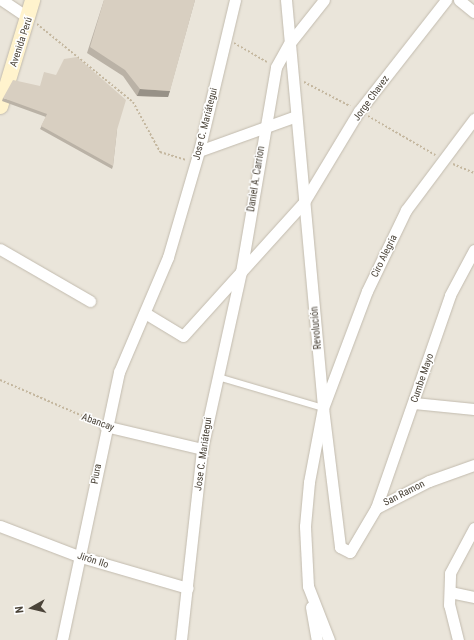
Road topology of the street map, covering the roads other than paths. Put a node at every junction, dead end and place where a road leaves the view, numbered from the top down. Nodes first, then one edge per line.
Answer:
1 (2, 0) edge
2 (32, 0) edge
3 (235, 0) edge
4 (286, 0) edge
5 (324, 0) edge
6 (446, 0) edge
7 (459, 0) edge
8 (474, 12) edge
9 (29, 18) junction
10 (289, 44) junction
11 (0, 106) edge
12 (296, 116) junction
13 (474, 119) edge
14 (265, 125) junction
15 (199, 151) junction
16 (304, 202) junction
17 (0, 249) edge
18 (474, 250) edge
19 (241, 272) junction
20 (90, 301) dead end
21 (145, 313) junction
22 (215, 376) junction
23 (414, 403) junction
24 (323, 408) junction
25 (474, 409) edge
26 (105, 426) junction
27 (202, 449) junction
28 (474, 465) edge
29 (376, 508) junction
30 (0, 526) edge
31 (474, 528) edge
32 (355, 547) joint
33 (81, 557) junction
34 (308, 586) junction
35 (188, 588) junction
36 (450, 592) junction
37 (474, 597) edge
38 (62, 640) edge
39 (181, 640) edge
40 (316, 640) edge
41 (329, 640) edge
42 (458, 640) edge

1 - 9 street
2 - 9 street, Avenida Perú
3 - 15 street, Jose C. Mariátegui
4 - 10 street
5 - 10 street, Daniel A. Carrion
6 - 16 street, Jorge Chavez
7 - 8 street
9 - 11 street, Avenida Perú
10 - 12 street, Revolución
10 - 14 street, Daniel A. Carrion
12 - 14 street
12 - 16 street, Revolución
13 - 24 street, Ciro Alegria
14 - 15 street
14 - 19 street, Daniel A. Carrion
15 - 21 street, Jose C. Mariátegui
16 - 19 street, Jorge Chavez
16 - 24 street, Revolución
17 - 20 street
18 - 23 street, Cumbe Mayo
19 - 21 street, Jorge Chavez
19 - 22 street, Jose C. Mariátegui
21 - 26 street, Piura
22 - 24 lane
22 - 27 street, Jose C. Mariátegui
23 - 25 street
23 - 29 street, Cumbe Mayo
24 - 32 street, Revolución
24 - 34 street
26 - 27 street, Abancay
26 - 33 street, Piura
27 - 35 street, Jose C. Mariátegui
28 - 29 street, San Ramon
29 - 32 street, San Ramon
30 - 33 street, Jirón Ilo
31 - 36 street
33 - 35 street, Jirón Ilo
33 - 38 street, Piura
34 - 40 street
34 - 41 street
35 - 39 street, Jose C. Mariátegui
36 - 37 street
36 - 42 street

